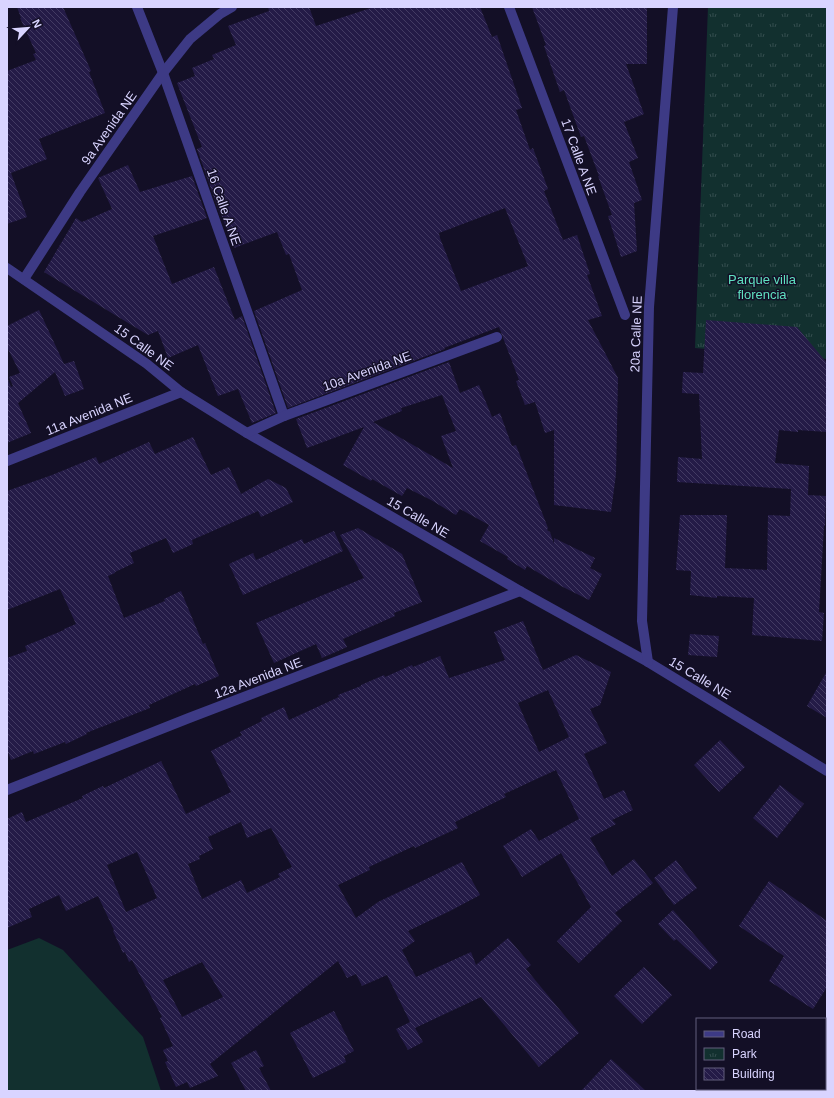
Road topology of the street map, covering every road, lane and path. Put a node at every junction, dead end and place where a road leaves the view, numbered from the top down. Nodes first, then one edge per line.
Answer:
1 (137, 7) edge
2 (232, 7) edge
3 (509, 7) edge
4 (673, 7) edge
5 (163, 73) junction
6 (7, 268) edge
7 (24, 279) junction
8 (625, 315) dead end
9 (497, 337) dead end
10 (181, 392) junction
11 (284, 416) junction
12 (247, 433) junction
13 (7, 461) edge
14 (520, 591) junction
15 (648, 662) junction
16 (827, 771) edge
17 (7, 790) edge

1 - 5 street, 16 Calle A NE
2 - 5 street, 9a Avenida NE
3 - 8 street, 17 Calle A NE
4 - 15 street, 20a Calle NE
5 - 7 street, 9a Avenida NE
5 - 11 street, 16 Calle A NE
6 - 7 street, 15 Calle NE
7 - 10 street, 15 Calle NE
9 - 11 street, 10a Avenida NE
10 - 12 street, 15 Calle NE
10 - 13 street, 11a Avenida NE
11 - 12 street, 10a Avenida NE
12 - 14 street, 15 Calle NE
14 - 15 street, 15 Calle NE
14 - 17 street, 12a Avenida NE
15 - 16 street, 15 Calle NE

